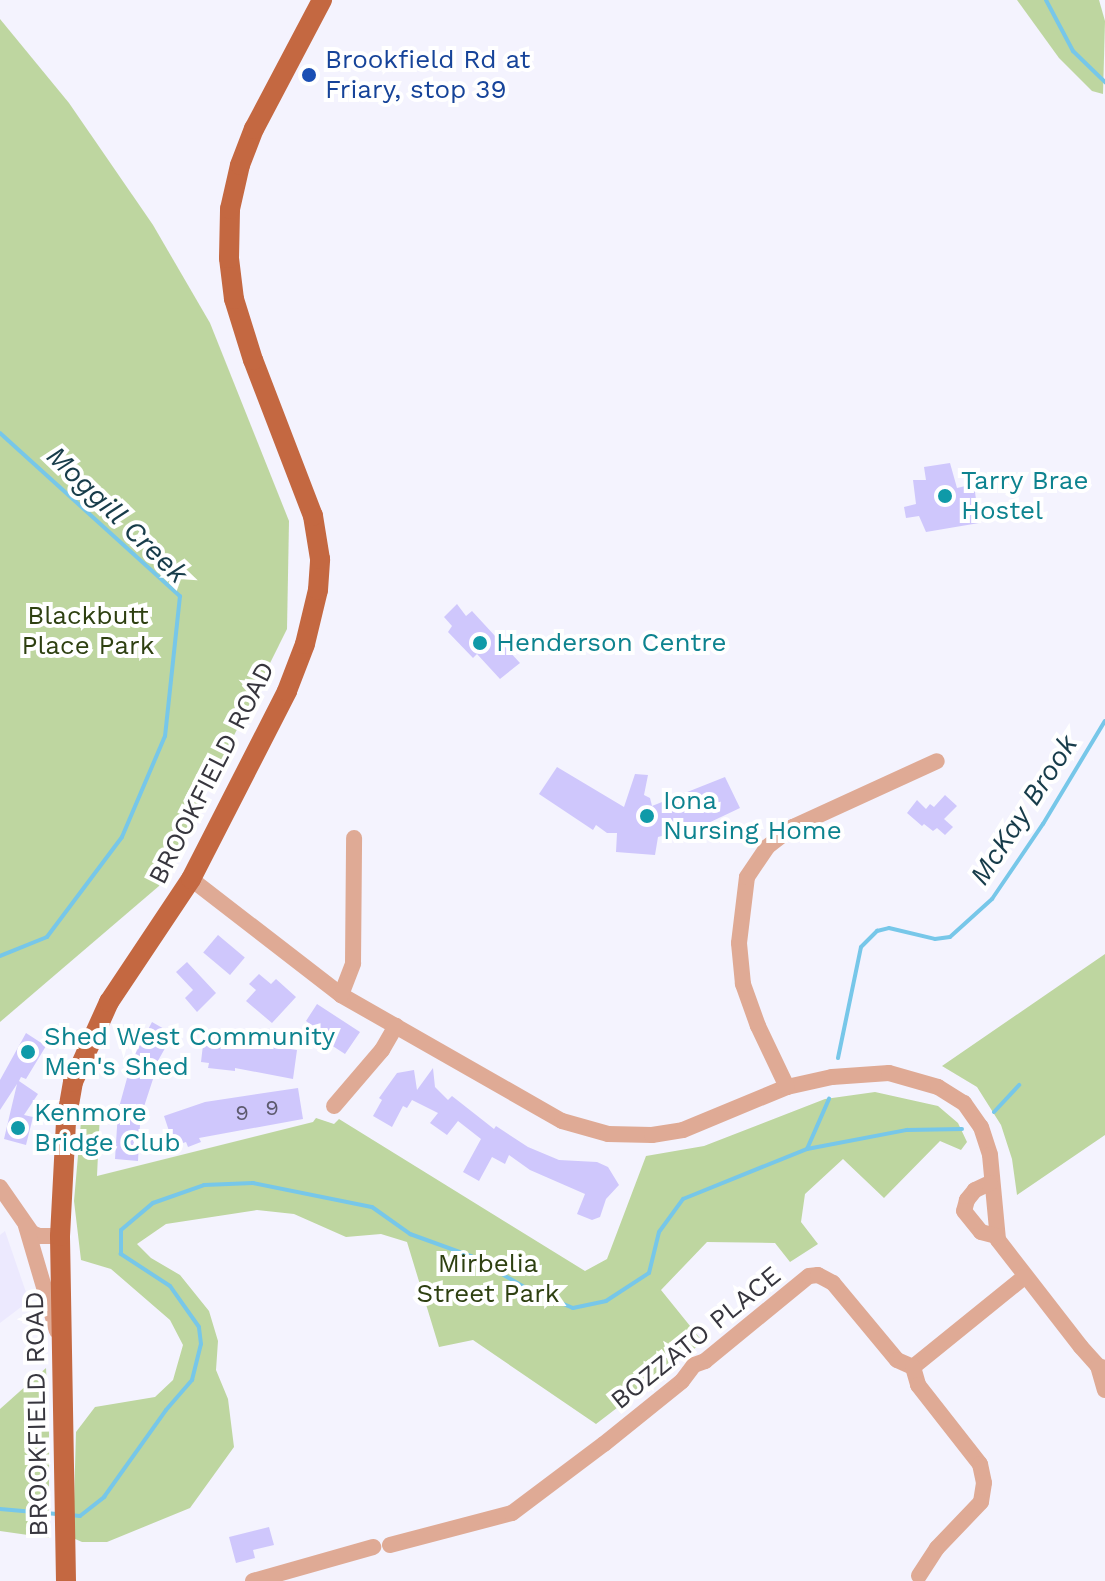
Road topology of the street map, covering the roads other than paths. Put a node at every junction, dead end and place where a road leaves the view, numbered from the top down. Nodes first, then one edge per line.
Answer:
1 (322, 0) edge
2 (937, 761) dead end
3 (354, 838) dead end
4 (191, 879) junction
5 (341, 995) junction
6 (396, 1026) junction
7 (787, 1087) junction
8 (334, 1106) dead end
9 (990, 1183) junction
10 (0, 1187) edge
11 (26, 1226) junction
12 (60, 1236) junction
13 (996, 1236) junction
14 (1024, 1277) junction
15 (62, 1348) junction
16 (913, 1367) junction
17 (1102, 1367) edge
18 (1105, 1390) edge
19 (919, 1576) dead end
20 (66, 1581) edge
21 (253, 1581) edge

1 - 4 main road, BROOKFIELD ROAD
2 - 7 street
3 - 5 street
4 - 5 street
4 - 12 main road, BROOKFIELD ROAD
5 - 6 street
6 - 7 street
6 - 8 street
7 - 9 street
9 - 13 street
9 - 13 street
10 - 11 street
11 - 12 street
11 - 15 street
12 - 15 main road, BROOKFIELD ROAD
13 - 14 street
14 - 16 street
14 - 17 street
15 - 20 main road, BROOKFIELD ROAD
16 - 19 street, BOZZATO PLACE
16 - 21 street, BOZZATO PLACE
17 - 18 street

